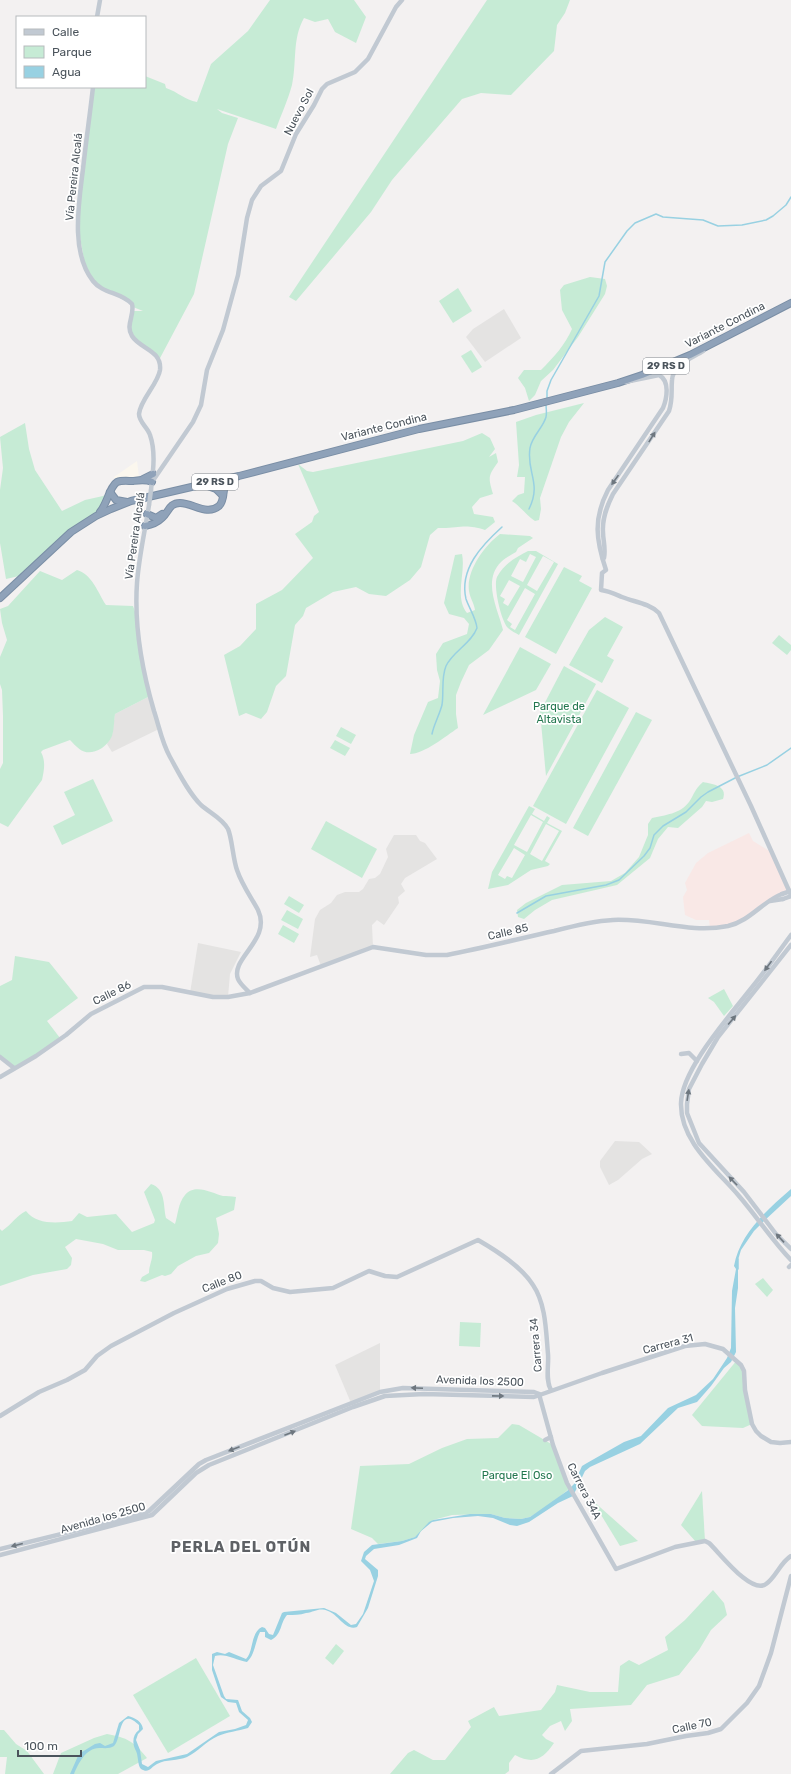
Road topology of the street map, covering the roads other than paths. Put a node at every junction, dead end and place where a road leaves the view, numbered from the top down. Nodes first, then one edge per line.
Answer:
1 (100, 0) edge
2 (402, 0) edge
3 (97, 16) edge
4 (93, 88) edge
5 (791, 302) edge
6 (712, 342) junction
7 (618, 383) junction
8 (663, 408) junction
9 (669, 411) junction
10 (162, 469) junction
11 (153, 474) junction
12 (239, 476) junction
13 (142, 480) junction
14 (152, 482) junction
15 (201, 485) junction
16 (110, 492) junction
17 (223, 496) junction
18 (131, 501) junction
19 (167, 511) junction
20 (148, 514) junction
21 (96, 516) junction
22 (145, 526) junction
23 (603, 559) junction
24 (0, 598) edge
25 (791, 891) edge
26 (783, 896) junction
27 (791, 896) edge
28 (791, 935) edge
29 (791, 945) edge
30 (250, 993) junction
31 (681, 1054) dead end
32 (0, 1057) edge
33 (697, 1061) junction
34 (14, 1068) junction
35 (0, 1077) edge
36 (490, 1247) joint
37 (791, 1249) edge
38 (791, 1260) edge
39 (551, 1390) junction
40 (539, 1394) junction
41 (0, 1416) edge
42 (551, 1437) junction
43 (545, 1440) dead end
44 (791, 1442) edge
45 (0, 1549) edge
46 (0, 1555) edge
47 (791, 1556) edge
48 (791, 1576) edge
49 (551, 1774) edge

1 - 3 main road
2 - 10 main road, Nuevo Sol
4 - 11 main road, Vía Pereira Alcalá
5 - 6 highway, Variante Condina / 29 RS D
6 - 7 highway, Variante Condina / 29 RS D
6 - 9 main road
7 - 8 main road
7 - 12 highway, Variante Condina / 29 RS D
8 - 9 main road
8 -> 23 main road
23 -> 9 main road
10 - 11 main road
10 - 14 main road, Nuevo Sol
11 - 13 highway
11 - 14 main road, Vía Pereira Alcalá
12 - 15 highway, Variante Condina / 29 RS D
12 - 17 highway
13 - 14 highway
13 - 16 highway
14 - 20 main road, Vía Pereira Alcalá, bridge
15 - 17 highway
15 - 18 highway, Variante Condina / 29 RS D
16 - 18 highway
16 - 21 highway
17 - 19 highway
18 - 21 highway, Variante Condina / 29 RS D
19 - 20 highway
19 - 22 highway
20 - 22 main road, Vía Pereira Alcalá
21 - 24 highway, Variante Condina / 29 RS D
22 - 30 main road, Vía Pereira Alcalá
23 - 27 main road
25 - 26 main road, bridge
26 - 27 main road, bridge
26 - 30 main road, Calle 85
28 -> 33 main road
37 -> 29 main road
30 - 34 main road, Calle 86
31 - 33 main road
32 - 34 main road
33 - 38 main road
34 - 35 main road, Calle 86
36 - 39 main road, Carrera 34
36 - 41 main road, Calle 80
39 - 40 main road, Carrera 31
39 - 44 main road, Carrera 31
40 - 42 main road, Carrera 34A
40 -> 45 main road, Avenida los 2500
46 -> 40 main road, Avenida los 2500
42 - 43 main road
42 - 47 main road, Carrera 34A
48 - 49 main road, Calle 70

